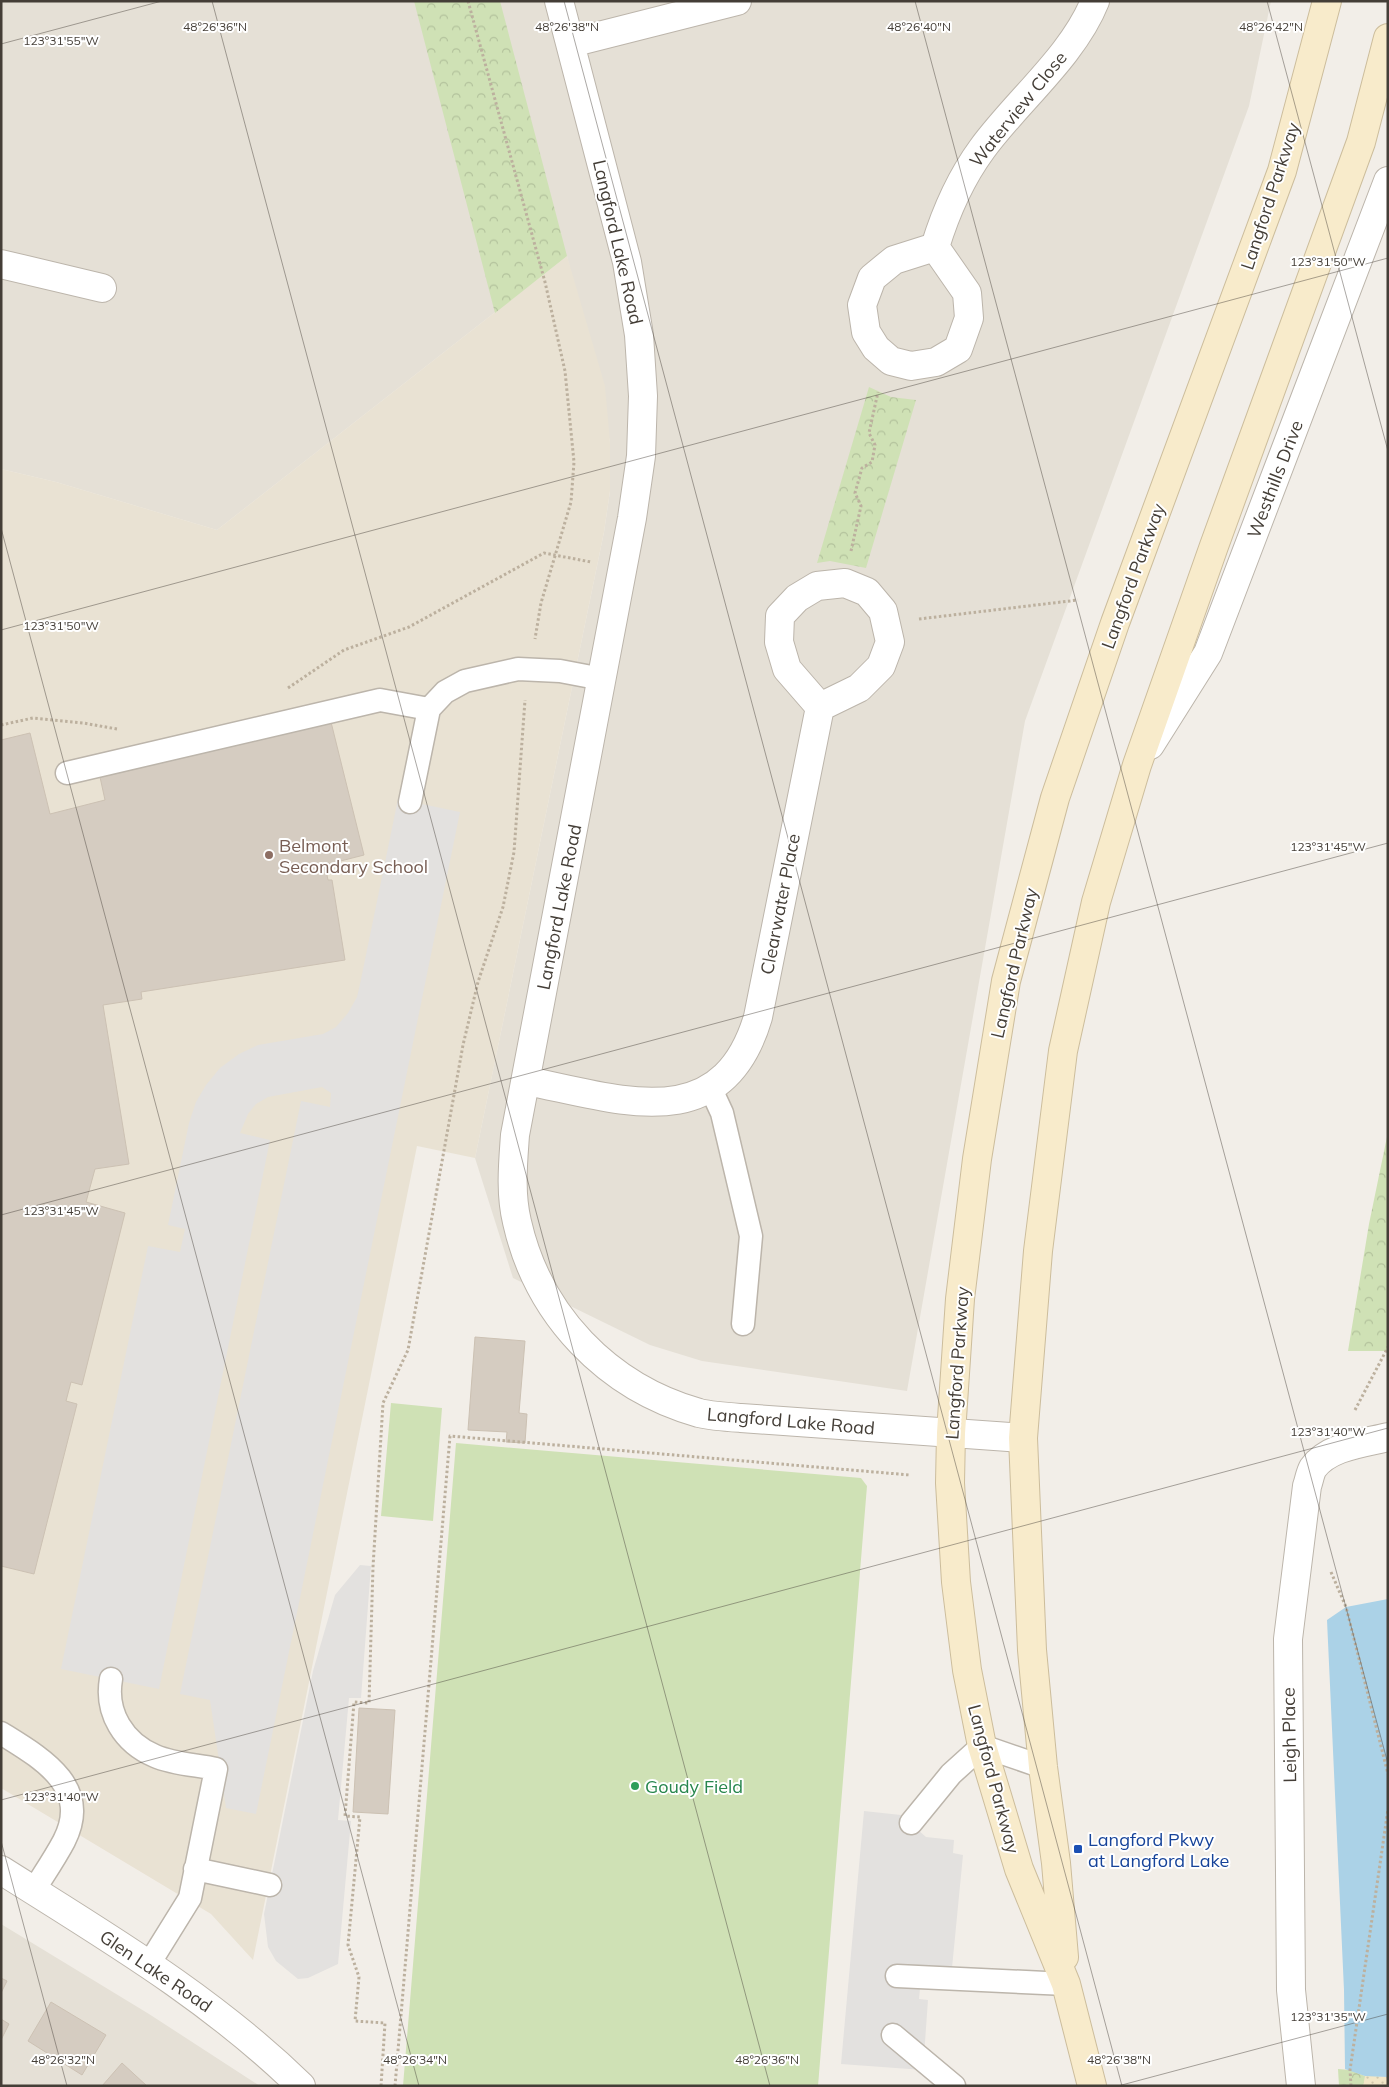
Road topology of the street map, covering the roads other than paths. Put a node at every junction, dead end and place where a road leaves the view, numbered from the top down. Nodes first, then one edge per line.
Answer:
1 (559, 1) edge
2 (737, 1) edge
3 (1095, 1) edge
4 (1327, 1) edge
5 (1388, 38) edge
6 (570, 43) junction
7 (1388, 181) edge
8 (935, 247) junction
9 (1, 264) edge
10 (102, 288) dead end
11 (602, 679) junction
12 (820, 707) junction
13 (429, 709) junction
14 (1138, 765) junction
15 (67, 773) dead end
16 (410, 802) dead end
17 (527, 1081) junction
18 (710, 1087) junction
19 (743, 1324) dead end
20 (950, 1433) junction
21 (1388, 1437) edge
22 (1024, 1438) junction
23 (111, 1679) dead end
24 (1, 1734) edge
25 (982, 1746) junction
26 (1042, 1767) junction
27 (911, 1823) dead end
28 (1, 1870) edge
29 (196, 1870) junction
30 (270, 1885) dead end
31 (34, 1890) junction
32 (149, 1964) junction
33 (897, 1976) dead end
34 (1066, 1984) junction
35 (893, 2035) dead end
36 (301, 2086) edge
37 (954, 2086) edge
38 (1092, 2086) edge
39 (1301, 2086) edge

1 - 6 street, Langford Lake Road
2 - 6 street
3 - 8 street, Waterview Close
4 - 20 main road, Langford Parkway
5 - 14 main road, Langford Parkway
6 - 11 street, Langford Lake Road
7 - 14 street, Westhills Drive
8 - 8 street
9 - 10 street
11 - 13 lane
11 - 17 street, Langford Lake Road
12 - 12 street
12 - 18 street, Clearwater Place
13 - 15 lane
13 - 16 lane
14 - 22 main road, Langford Parkway
17 - 18 street, Clearwater Place
17 - 20 street, Langford Lake Road
18 - 19 lane
20 - 22 street, Langford Lake Road
20 - 25 main road, Langford Parkway
21 - 39 street, Leigh Place
22 - 26 main road, Langford Parkway
23 - 29 lane
24 - 31 lane
25 - 26 lane
25 - 27 lane
25 - 34 main road, Langford Parkway
26 - 34 main road, Langford Parkway
28 - 31 street, Glen Lake Road
29 - 30 lane
29 - 32 lane
31 - 32 street, Glen Lake Road
32 - 36 street, Glen Lake Road
33 - 34 lane
34 - 38 main road, Langford Parkway
35 - 37 lane

